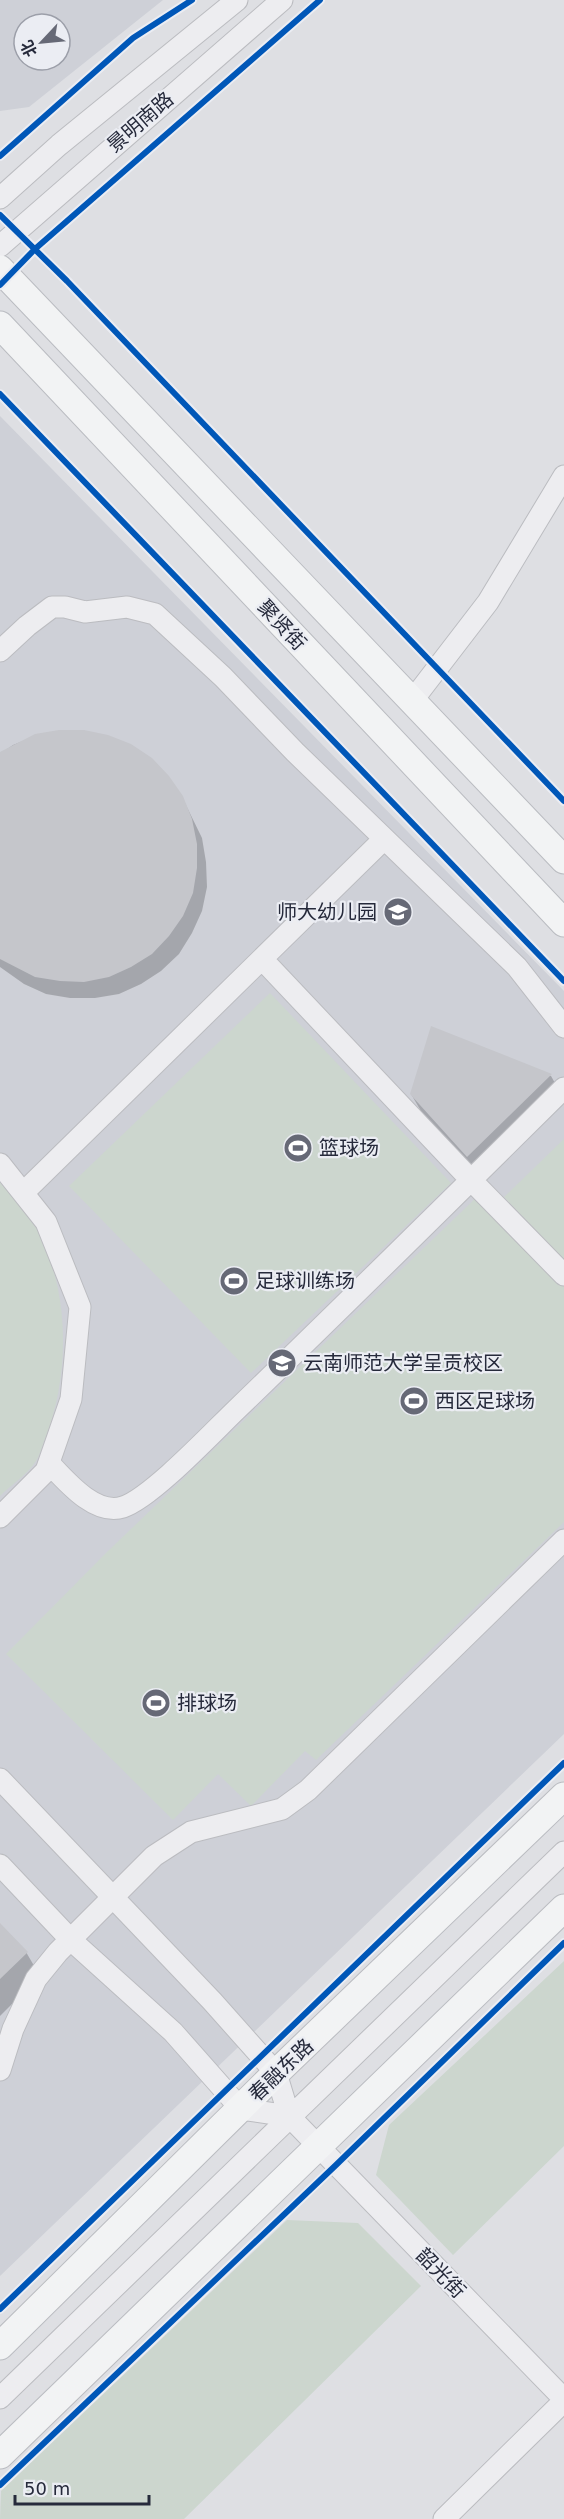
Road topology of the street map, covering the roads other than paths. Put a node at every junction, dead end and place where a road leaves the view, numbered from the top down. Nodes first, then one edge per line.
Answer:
1 (237, 0) edge
2 (282, 0) edge
3 (0, 198) edge
4 (0, 246) edge
5 (0, 269) edge
6 (0, 325) edge
7 (564, 476) edge
8 (0, 651) edge
9 (412, 701) junction
10 (384, 839) junction
11 (564, 860) edge
12 (564, 923) edge
13 (262, 959) junction
14 (564, 1027) edge
15 (564, 1088) edge
16 (0, 1164) edge
17 (471, 1180) junction
18 (23, 1193) junction
19 (564, 1275) edge
20 (49, 1463) junction
21 (0, 1517) edge
22 (564, 1540) edge
23 (0, 1779) edge
24 (564, 1796) edge
25 (564, 1852) edge
26 (0, 1865) edge
27 (113, 1898) junction
28 (564, 1908) edge
29 (71, 1940) junction
30 (0, 2070) edge
31 (276, 2073) junction
32 (241, 2109) junction
33 (289, 2116) junction
34 (319, 2147) junction
35 (0, 2346) edge
36 (0, 2398) edge
37 (564, 2400) edge
38 (0, 2455) edge
39 (444, 2519) edge

1 - 3 street, 景明南路
2 - 4 street, 景明南路
5 - 9 main road
6 - 12 main road, 聚贤街
7 - 9 street
8 - 10 street
9 - 11 main road
10 - 13 street
10 - 14 street
13 - 17 street
13 - 18 street
15 - 17 street
16 - 18 street
17 - 19 street
17 - 20 street
18 - 20 street
20 - 21 street
22 - 27 street
23 - 27 street
24 - 31 main road, 春融东路
25 - 33 street
26 - 29 street
27 - 29 street
27 - 31 street
28 - 34 main road
29 - 30 street
29 - 32 street
31 - 32 main road, 春融东路
31 - 33 street
32 - 33 street
32 - 35 main road, 春融东路
33 - 34 street, 韶光街
33 - 36 street
34 - 37 street, 韶光街
34 - 38 main road
37 - 39 street

